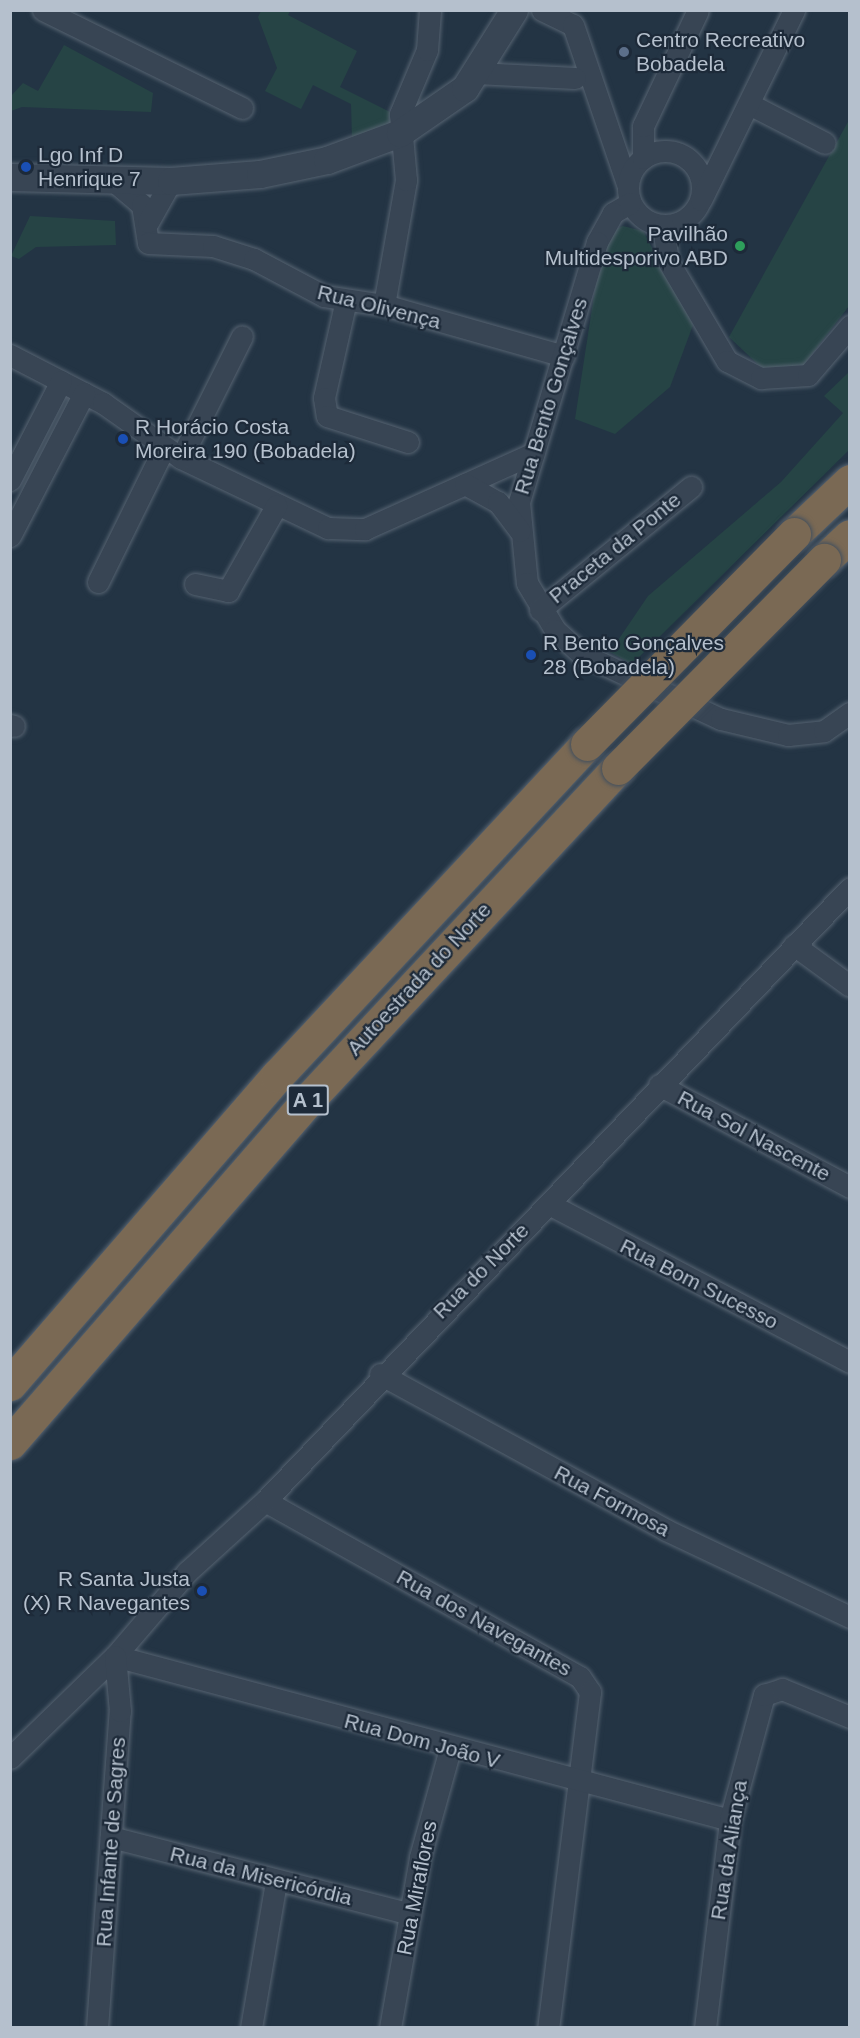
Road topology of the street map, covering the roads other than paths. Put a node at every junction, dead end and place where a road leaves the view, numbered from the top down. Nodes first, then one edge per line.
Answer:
1 (43, 10) edge
2 (430, 10) edge
3 (514, 10) edge
4 (542, 10) edge
5 (698, 10) edge
6 (794, 10) edge
7 (476, 73) junction
8 (575, 78) dead end
9 (749, 104) junction
10 (242, 108) dead end
11 (400, 133) junction
12 (825, 143) dead end
13 (643, 158) junction
14 (10, 177) edge
15 (171, 181) junction
16 (116, 183) junction
17 (629, 193) junction
18 (698, 206) junction
19 (148, 222) junction
20 (663, 225) junction
21 (346, 300) junction
22 (384, 305) junction
23 (849, 326) edge
24 (242, 336) dead end
25 (10, 355) edge
26 (564, 356) junction
27 (61, 381) junction
28 (84, 393) junction
29 (408, 442) dead end
30 (172, 453) junction
31 (534, 453) junction
32 (10, 480) edge
33 (849, 481) edge
34 (465, 484) junction
35 (691, 487) dead end
36 (276, 506) junction
37 (520, 531) junction
38 (11, 536) edge
39 (849, 536) edge
40 (98, 582) dead end
41 (195, 584) dead end
42 (540, 609) junction
43 (849, 713) edge
44 (849, 888) edge
45 (794, 945) junction
46 (849, 986) edge
47 (660, 1085) junction
48 (849, 1187) edge
49 (549, 1204) junction
50 (849, 1362) edge
51 (380, 1374) junction
52 (10, 1384) edge
53 (10, 1443) edge
54 (265, 1501) junction
55 (849, 1617) edge
56 (115, 1656) junction
57 (849, 1717) edge
58 (450, 1749) junction
59 (10, 1758) edge
60 (575, 1783) junction
61 (730, 1820) junction
62 (111, 1837) junction
63 (276, 1881) junction
64 (410, 1914) junction
65 (96, 2028) edge
66 (251, 2028) edge
67 (390, 2028) edge
68 (548, 2028) edge
69 (705, 2028) edge

1 - 10 street
2 - 11 street
3 - 7 street
4 - 17 street
5 - 13 street
6 - 9 street
7 - 8 street
7 - 11 street
9 - 12 street
9 - 18 street
11 - 15 street
11 - 22 street
13 - 17 street
13 - 18 street
14 - 16 street
15 - 16 street
15 - 19 street
16 - 19 street, Rua Olivença
17 - 20 street
17 - 26 street, Rua Bento Gonçalves
18 - 20 street
19 - 21 street, Rua Olivença
20 - 23 street
21 - 22 street, Rua Olivença
21 - 29 street
22 - 26 street, Rua Olivença
24 - 30 street
25 - 27 street
26 - 31 street, Rua Bento Gonçalves
27 - 28 street
27 - 32 street
28 - 30 street
28 - 38 street
30 - 36 street
30 - 40 street
31 - 34 street
31 - 37 street, Rua Bento Gonçalves
33 - 52 highway, Autoestrada do Norte / A 1, bridge
34 - 36 street
34 - 37 street
35 - 42 street, Praceta da Ponte
36 - 41 street
37 - 42 street, Rua Bento Gonçalves
39 - 53 highway, Autoestrada do Norte / A 1, bridge
42 - 43 street, Rua Bento Gonçalves
44 - 45 street, Rua do Norte
45 - 46 street
45 - 47 street, Rua do Norte
47 - 48 street, Rua Sol Nascente
47 - 49 street, Rua do Norte
49 - 50 street, Rua Bom Sucesso
49 - 51 street, Rua do Norte
51 - 54 street, Rua do Norte
51 - 55 street, Rua Formosa
54 - 56 street, Rua do Norte
54 - 60 street, Rua dos Navegantes
56 - 58 street, Rua Dom João V
56 - 59 street, Rua do Norte
56 - 62 street, Rua Infante de Sagres
57 - 61 street, Rua da Aliança
58 - 60 street, Rua Dom João V
58 - 64 street, Rua Miraflores
60 - 61 street, Rua Dom João V
60 - 68 street, Rua dos Navegantes
61 - 69 street, Rua da Aliança
62 - 63 street, Rua da Misericórdia
62 - 65 street, Rua Infante de Sagres
63 - 64 street, Rua da Misericórdia
63 - 66 street
64 - 67 street, Rua Miraflores

